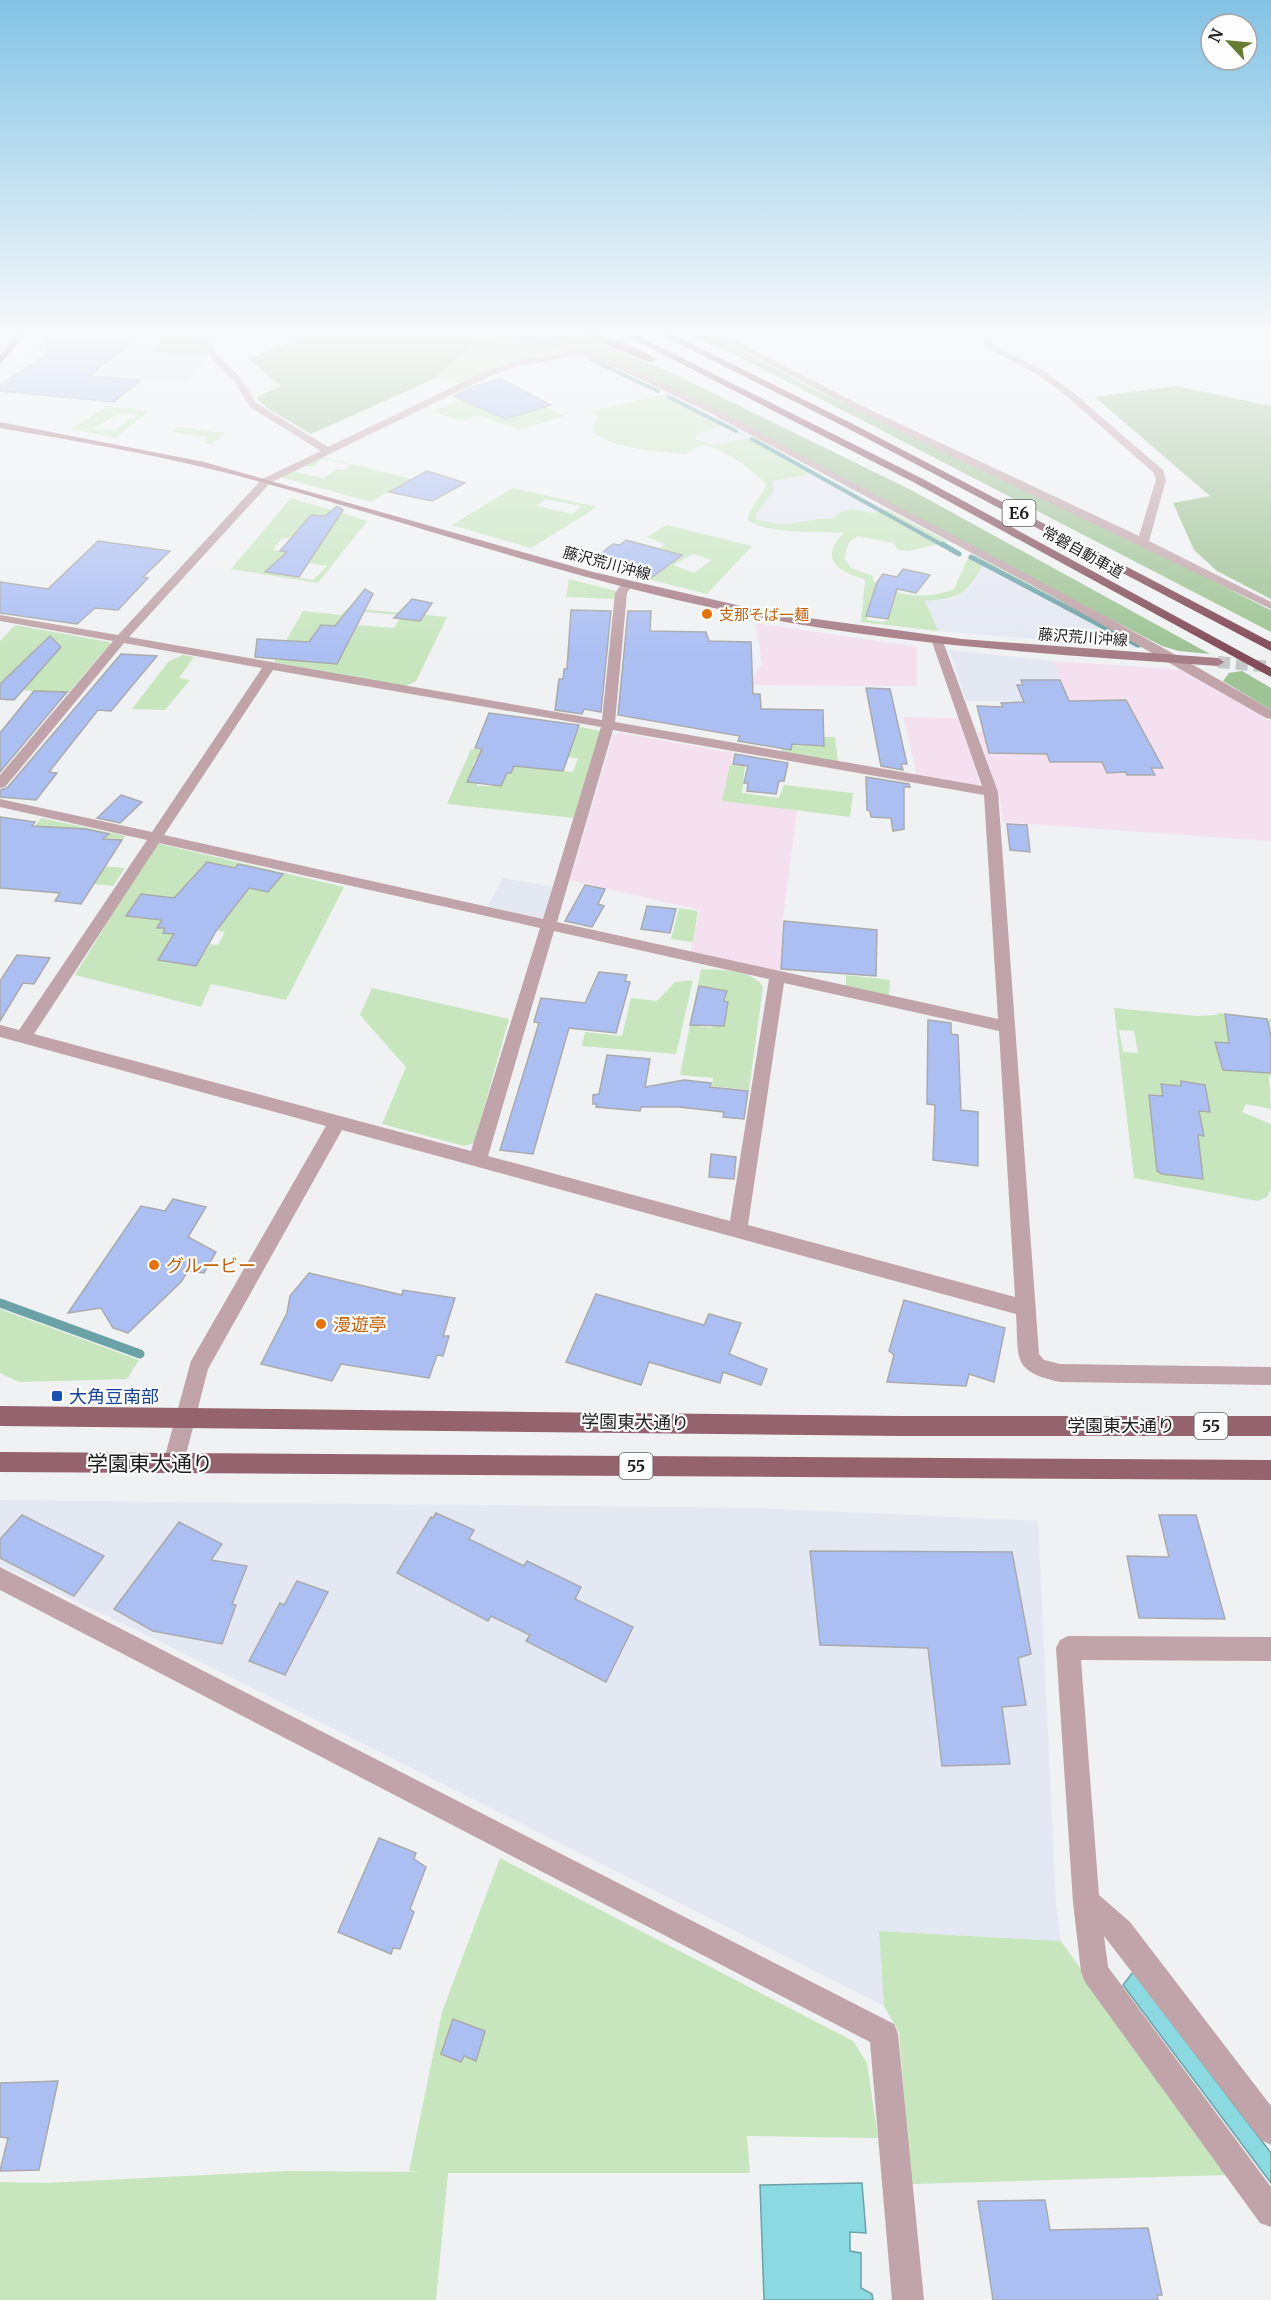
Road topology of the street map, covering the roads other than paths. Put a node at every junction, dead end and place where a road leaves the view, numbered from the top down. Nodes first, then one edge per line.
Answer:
1 (71, 438) edge
2 (307, 438) edge
3 (355, 438) edge
4 (761, 438) edge
5 (826, 438) edge
6 (834, 438) edge
7 (874, 438) edge
8 (922, 438) edge
9 (1120, 438) edge
10 (328, 451) junction
11 (266, 481) junction
12 (919, 481) junction
13 (1143, 542) junction
14 (627, 584) junction
15 (1271, 606) edge
16 (0, 618) edge
17 (121, 639) junction
18 (937, 639) junction
19 (1271, 647) edge
20 (1178, 660) junction
21 (1218, 662) tunnel mouth
22 (270, 666) junction
23 (1271, 673) edge
24 (1271, 715) edge
25 (608, 726) junction
26 (0, 784) edge
27 (991, 792) junction
28 (0, 803) edge
29 (155, 838) junction
30 (548, 926) junction
31 (777, 977) junction
32 (1008, 1027) junction
33 (0, 1031) edge
34 (23, 1037) junction
35 (338, 1121) junction
36 (477, 1159) junction
37 (738, 1230) junction
38 (1024, 1308) junction
39 (1271, 1376) edge
40 (0, 1416) edge
41 (186, 1417) junction
42 (1271, 1426) edge
43 (0, 1462) edge
44 (174, 1463) junction
45 (1271, 1470) edge
46 (0, 1578) edge
47 (1271, 1649) edge
48 (1086, 1902) junction
49 (1271, 2130) edge
50 (1271, 2212) edge
51 (908, 2300) edge

1 - 11 main road, 藤沢荒川沖線
2 - 10 street
3 - 10 street
4 - 20 street
5 - 12 highway
6 - 12 highway, 常磐自動車道 / E6
7 - 19 highway, 常磐自動車道 / E6
8 - 13 street
9 - 13 street
10 - 11 street
11 - 14 main road, 藤沢荒川沖線
11 - 17 street
12 - 23 highway, 常磐自動車道 / E6
13 - 15 street
14 - 18 main road, 藤沢荒川沖線
14 - 25 street
16 - 17 street
17 - 22 street
17 - 26 street
18 - 20 main road, 藤沢荒川沖線
18 - 27 street
20 - 21 main road, 藤沢荒川沖線
20 - 24 street
22 - 25 street
22 - 29 street
25 - 27 street
25 - 30 street
27 - 32 street
28 - 29 street
29 - 30 street
29 - 34 street
30 - 31 street
30 - 36 street
31 - 32 street
31 - 37 street
32 - 38 street
33 - 34 street
34 - 35 street
35 - 36 street
35 - 41 street
36 - 37 street
37 - 38 street
38 - 39 street
40 - 41 main road, 学園東大通り / 55
41 - 42 main road, 学園東大通り / 55
41 - 44 street
43 - 44 main road, 学園東大通り / 55
44 - 45 main road, 学園東大通り / 55
46 - 51 street
47 - 48 street
48 - 49 street
48 - 50 street

